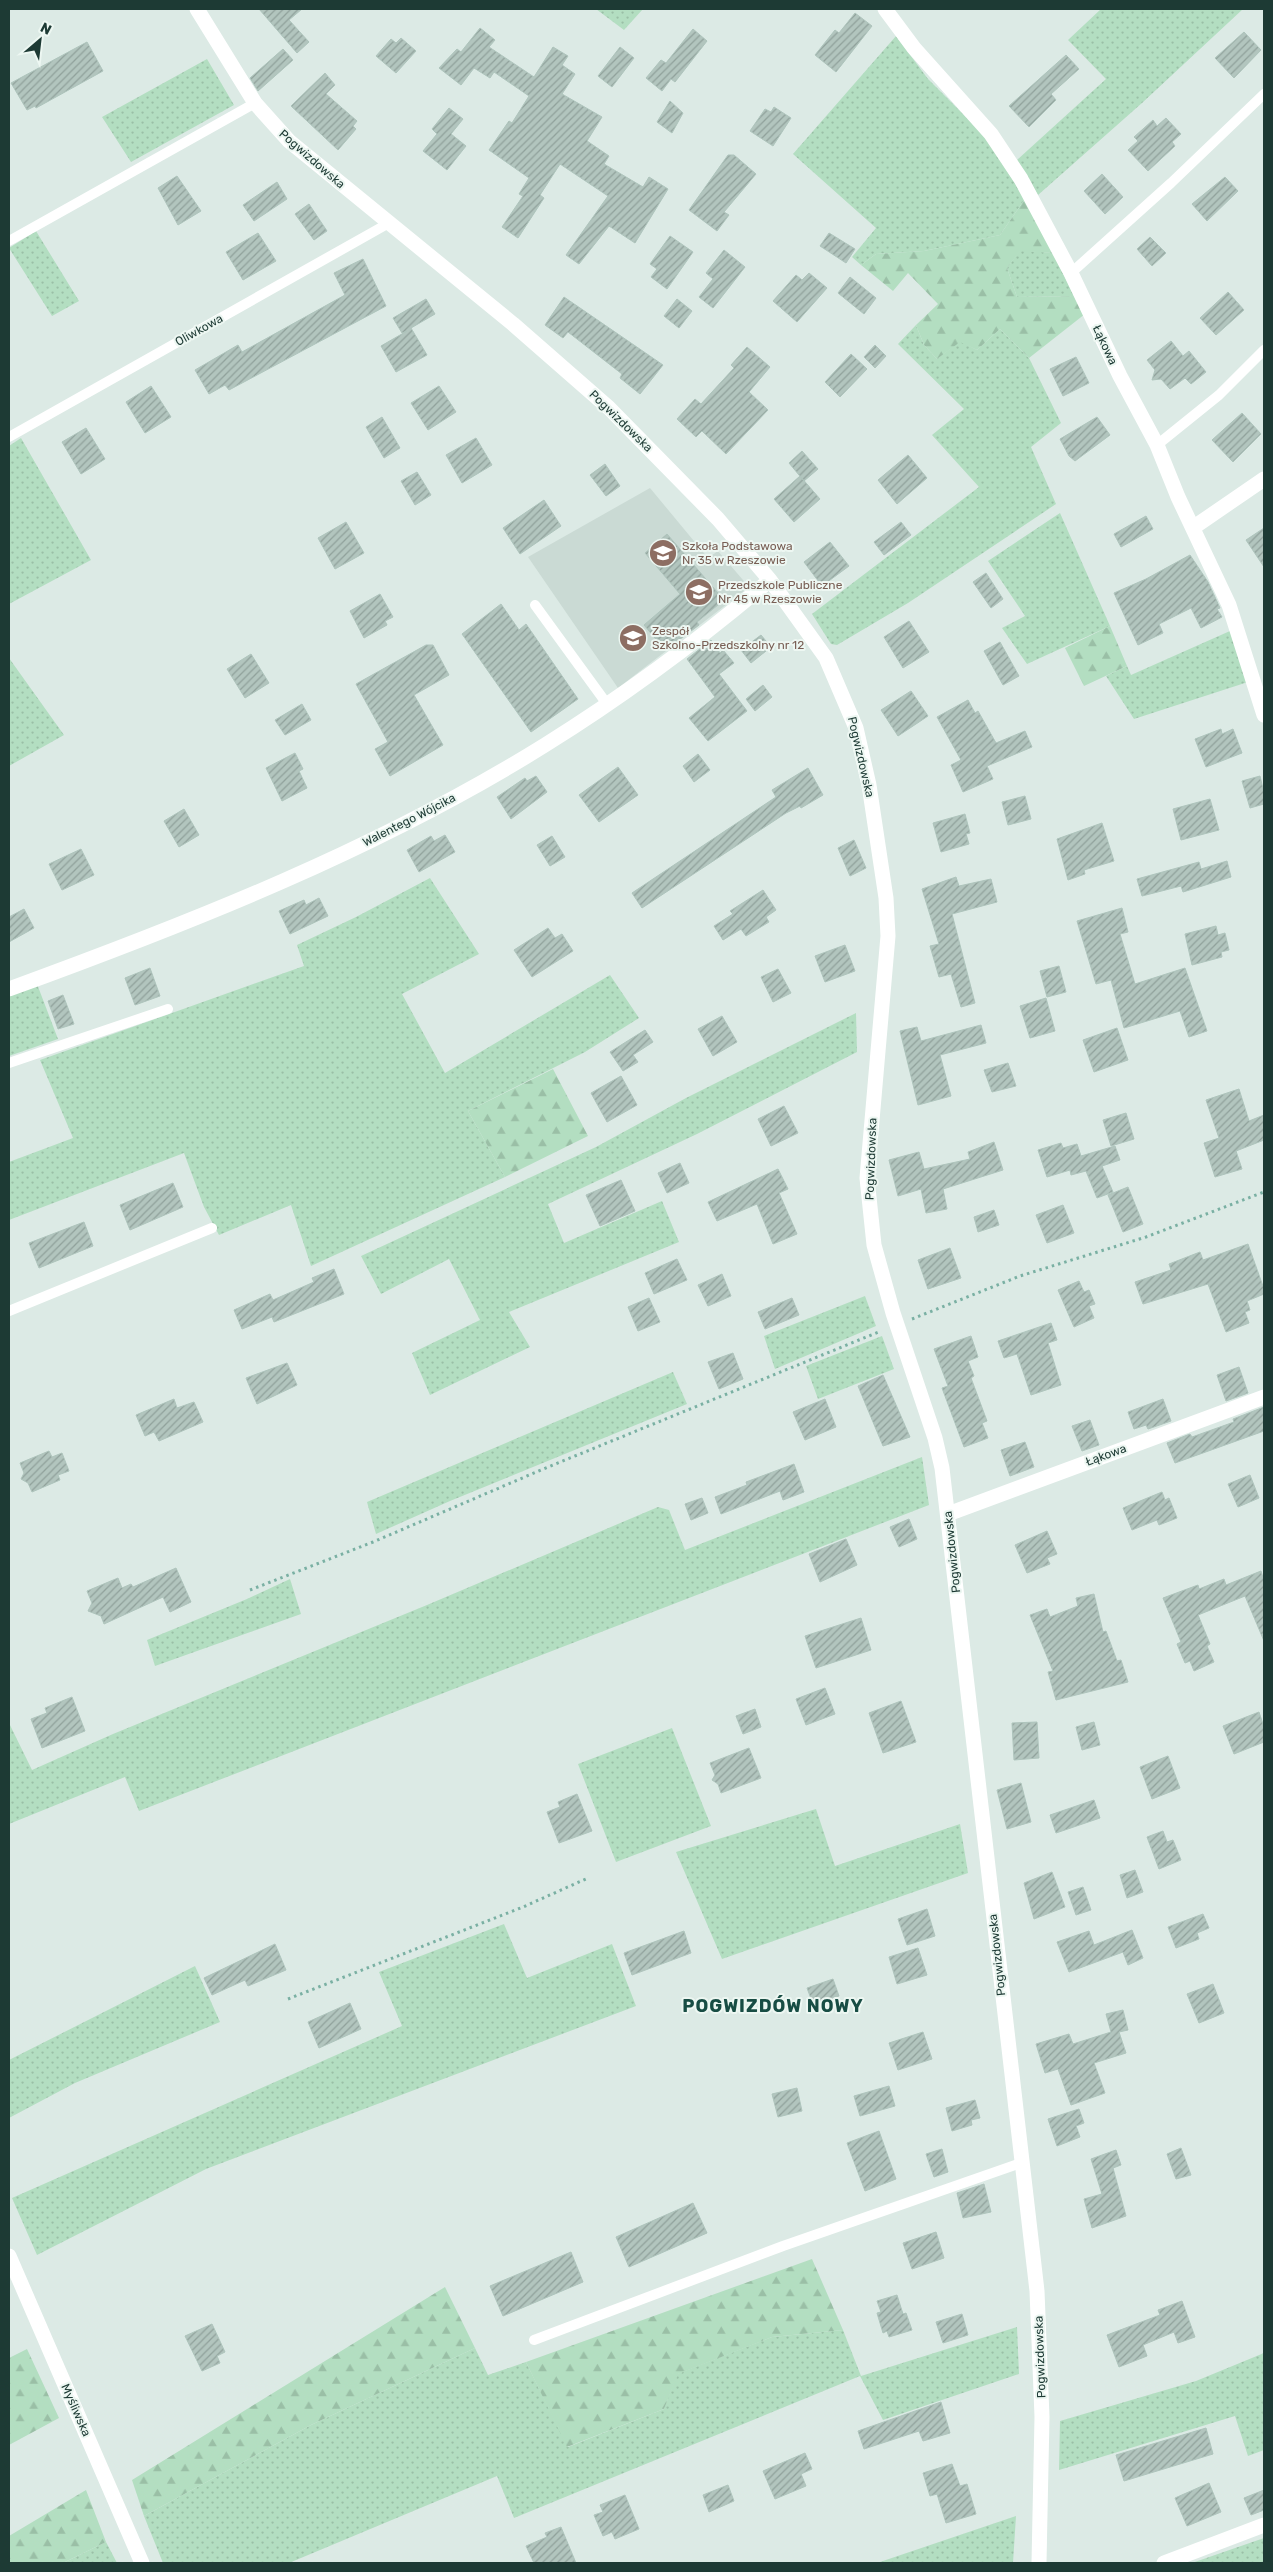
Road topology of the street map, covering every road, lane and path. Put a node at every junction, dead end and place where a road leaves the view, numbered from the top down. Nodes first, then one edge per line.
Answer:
1 (197, 9) edge
2 (885, 9) edge
3 (1264, 94) edge
4 (255, 103) junction
5 (390, 223) junction
6 (9, 241) edge
7 (1071, 273) junction
8 (1264, 350) edge
9 (9, 437) edge
10 (1158, 445) junction
11 (1264, 479) edge
12 (1194, 527) junction
13 (770, 580) junction
14 (535, 604) dead end
15 (607, 704) junction
16 (1264, 715) edge
17 (9, 989) edge
18 (168, 1009) dead end
19 (9, 1063) edge
20 (1264, 1192) edge
21 (212, 1228) dead end
22 (9, 1311) edge
23 (897, 1324) junction
24 (1264, 1397) edge
25 (948, 1514) junction
26 (250, 1590) dead end
27 (588, 1878) dead end
28 (288, 1999) dead end
29 (1021, 2163) junction
30 (9, 2256) edge
31 (534, 2340) dead end
32 (1264, 2525) edge
33 (142, 2563) edge
34 (1039, 2563) edge
35 (1164, 2563) edge

1 - 4 street, Pogwizdowska
2 - 7 street, Łąkowa
3 - 7 lane
4 - 5 street, Pogwizdowska
4 - 6 lane
5 - 9 lane, Oliwkowa
5 - 13 street, Pogwizdowska
7 - 10 street, Łąkowa
8 - 10 lane
10 - 12 street, Łąkowa
11 - 12 street
12 - 16 street, Łąkowa
13 - 15 street, Walentego Wójcika
13 - 23 street, Pogwizdowska
14 - 15 lane
15 - 17 street, Walentego Wójcika
18 - 19 lane
20 - 23 path
21 - 22 lane
23 - 25 street, Pogwizdowska
23 - 26 path
24 - 25 street, Łąkowa
25 - 29 street, Pogwizdowska
27 - 28 path
29 - 31 lane
29 - 34 street, Pogwizdowska
30 - 33 street, Myśliwska
32 - 35 street

